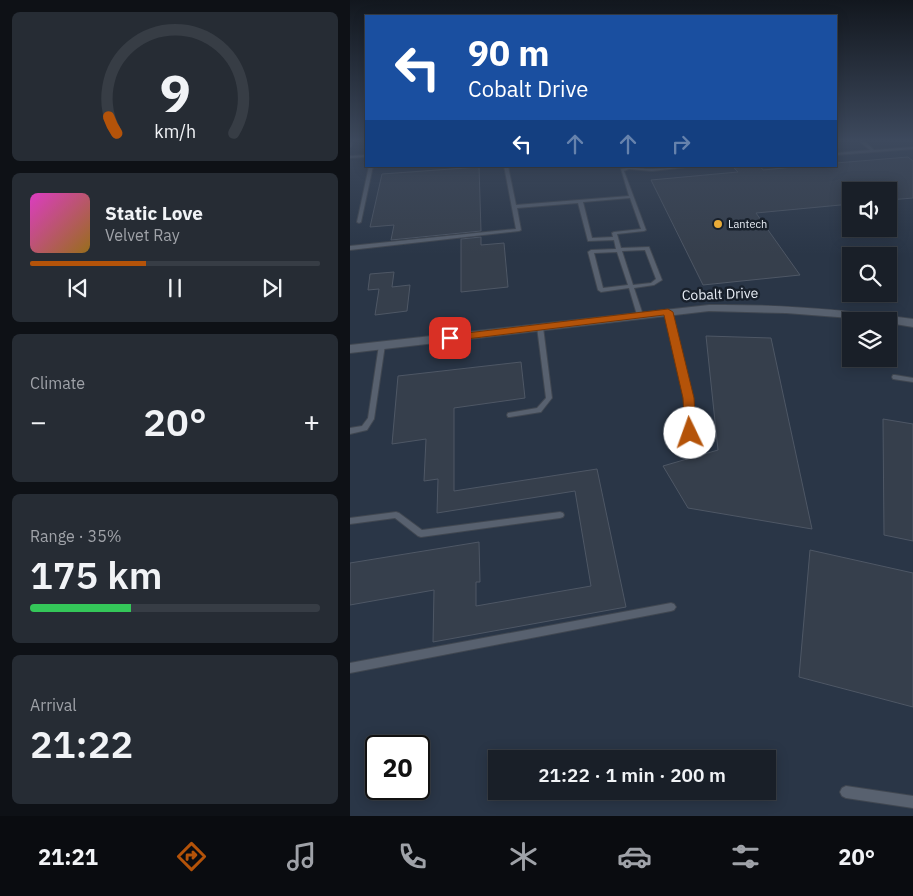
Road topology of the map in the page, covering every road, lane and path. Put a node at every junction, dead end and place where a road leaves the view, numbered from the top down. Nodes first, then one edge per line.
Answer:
1 (368, 178) edge
2 (508, 178) edge
3 (625, 178) edge
4 (632, 197) junction
5 (580, 201) junction
6 (514, 207) junction
7 (359, 222) dead end
8 (615, 238) junction
9 (350, 248) edge
10 (619, 249) junction
11 (631, 287) junction
12 (668, 312) junction
13 (640, 315) junction
14 (913, 323) edge
15 (540, 327) junction
16 (382, 346) junction
17 (350, 349) edge
18 (895, 377) dead end
19 (913, 380) edge
20 (510, 414) dead end
21 (350, 431) edge
22 (690, 433) dead end
23 (560, 515) dead end
24 (350, 521) edge
25 (671, 607) dead end
26 (350, 668) edge
27 (846, 792) dead end
28 (913, 802) edge

1 - 7 lane
2 - 6 lane
3 - 4 lane
4 - 5 lane
4 - 8 lane
5 - 6 lane
5 - 8 lane
6 - 9 lane
8 - 10 lane
10 - 11 lane
10 - 11 lane
10 - 11 lane
11 - 13 lane
12 - 13 street, Cobalt Drive
12 - 14 street, Cobalt Drive
12 - 22 lane
13 - 15 street, Cobalt Drive
15 - 16 street, Cobalt Drive
15 - 20 lane
16 - 17 street, Cobalt Drive
16 - 21 lane
18 - 19 lane
23 - 24 lane
25 - 26 lane
27 - 28 lane

